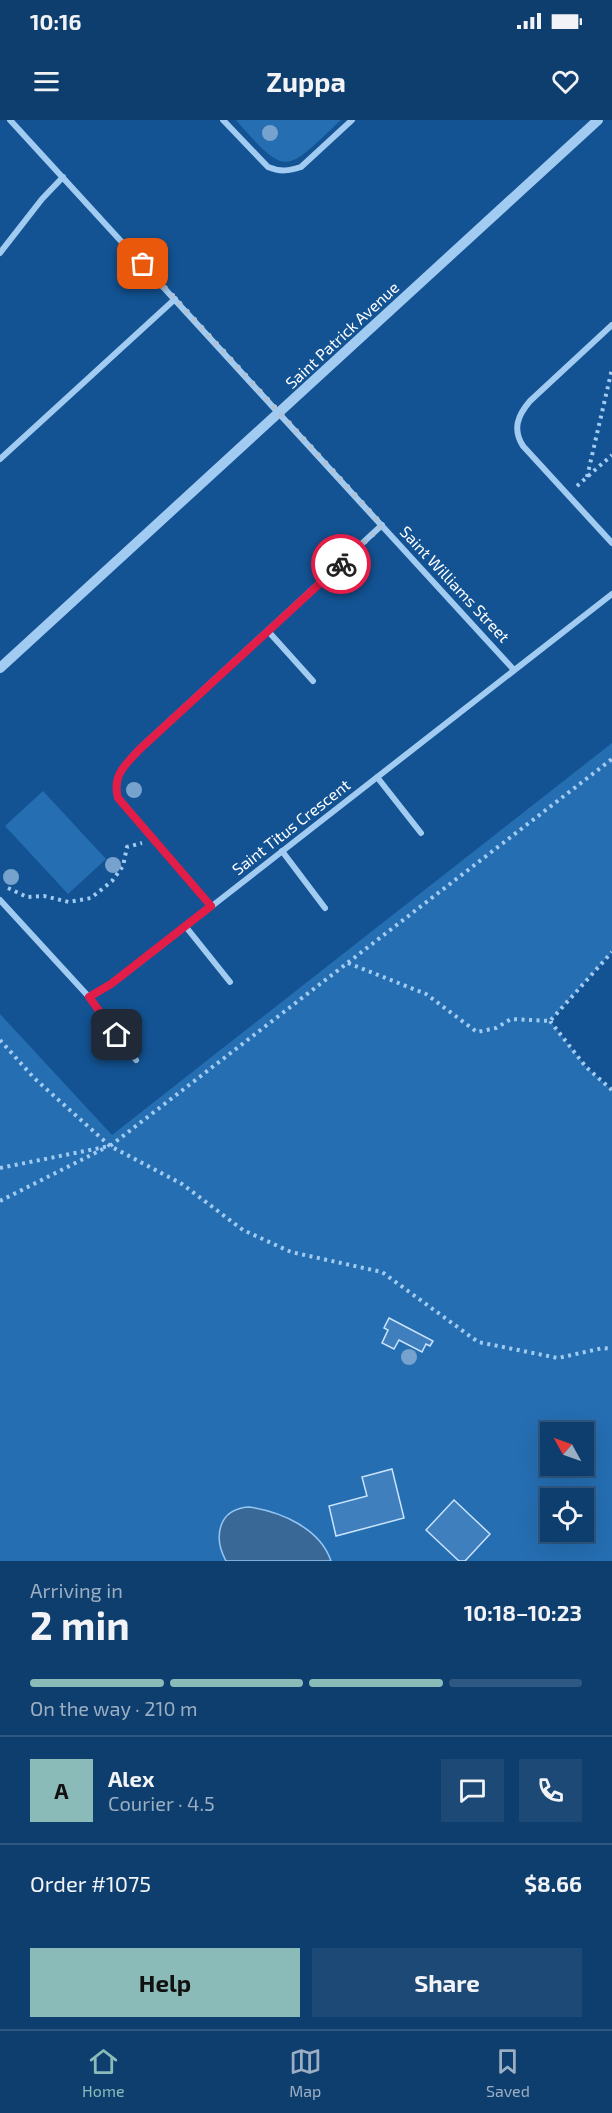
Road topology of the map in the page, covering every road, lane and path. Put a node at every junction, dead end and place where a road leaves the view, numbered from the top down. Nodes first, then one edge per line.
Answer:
1 (10, 120) edge
2 (223, 120) edge
3 (352, 120) edge
4 (598, 120) edge
5 (63, 177) junction
6 (0, 253) edge
7 (175, 299) junction
8 (612, 325) edge
9 (612, 369) edge
10 (279, 413) junction
11 (612, 455) edge
12 (0, 459) edge
13 (586, 477) junction
14 (568, 495) junction
15 (382, 525) junction
16 (612, 543) edge
17 (612, 594) edge
18 (268, 631) junction
19 (0, 668) edge
20 (514, 670) junction
21 (313, 681) dead end
22 (612, 759) edge
23 (377, 777) junction
24 (421, 833) dead end
25 (154, 840) junction
26 (282, 851) junction
27 (0, 890) edge
28 (0, 900) edge
29 (211, 906) junction
30 (325, 908) dead end
31 (186, 927) junction
32 (612, 952) edge
33 (348, 963) junction
34 (230, 982) dead end
35 (89, 997) junction
36 (550, 1021) junction
37 (0, 1040) edge
38 (136, 1060) dead end
39 (612, 1090) edge
40 (110, 1146) junction
41 (0, 1168) edge
42 (0, 1201) edge
43 (612, 1349) edge

1 - 5 street, Saint Williams Street
2 - 3 street
4 - 10 street, Saint Patrick Avenue
5 - 6 street
5 - 7 street, Saint Williams Street
7 - 10 street, Saint Williams Street
7 - 12 street
8 - 14 street
9 - 13 path
10 - 15 street, Saint Williams Street
10 - 19 street, Saint Patrick Avenue
11 - 13 path
13 - 14 path
14 - 16 street
15 - 18 street
15 - 20 street, Saint Williams Street
17 - 20 street, Saint Titus Crescent
18 - 21 street
18 - 25 street
20 - 23 street, Saint Titus Crescent
22 - 33 path
23 - 24 street
23 - 26 street, Saint Titus Crescent
25 - 27 path
25 - 29 street
26 - 29 street, Saint Titus Crescent
26 - 30 street
28 - 35 street
29 - 31 street, Saint Titus Crescent
31 - 34 street
31 - 35 street, Saint Titus Crescent
32 - 36 path
33 - 36 path
33 - 40 path
35 - 38 street
36 - 39 path
37 - 40 path
40 - 41 path
40 - 42 path
40 - 43 path

